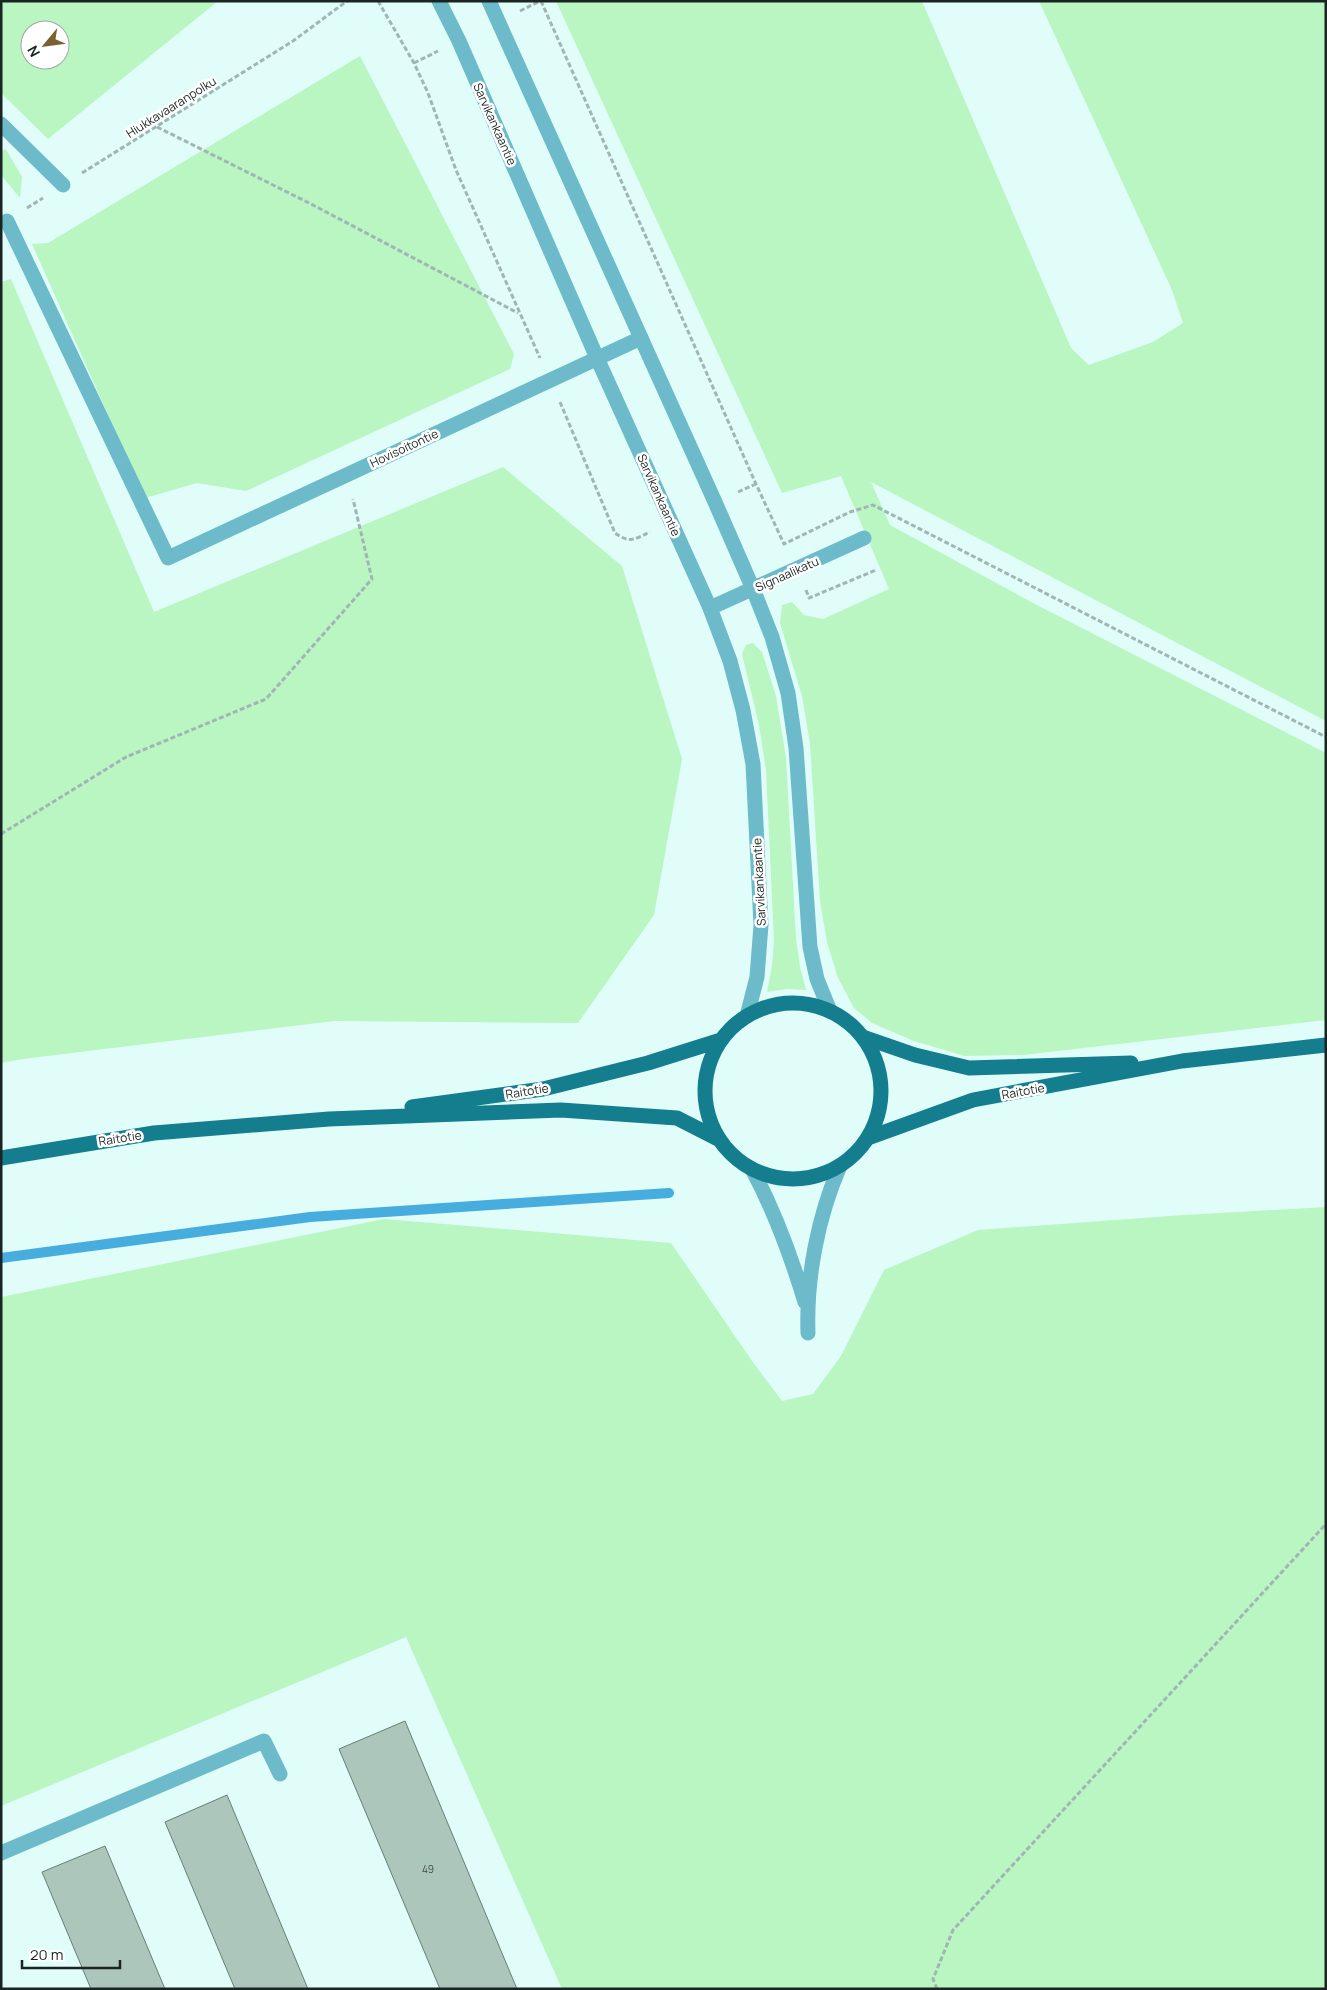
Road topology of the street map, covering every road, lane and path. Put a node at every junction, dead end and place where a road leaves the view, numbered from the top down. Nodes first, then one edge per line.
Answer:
1 (347, 1) edge
2 (378, 1) edge
3 (439, 1) edge
4 (488, 1) edge
5 (542, 1) edge
6 (1, 124) edge
7 (156, 126) junction
8 (63, 184) junction
9 (7, 221) joint
10 (519, 313) junction
11 (641, 338) junction
12 (597, 358) junction
13 (550, 379) junction
14 (346, 475) junction
15 (756, 484) junction
16 (715, 502) junction
17 (671, 522) junction
18 (864, 538) dead end
19 (753, 588) junction
20 (710, 608) junction
21 (1326, 737) edge
22 (1, 834) edge
23 (830, 1011) junction
24 (747, 1016) junction
25 (863, 1036) junction
26 (721, 1040) junction
27 (1326, 1045) edge
28 (1182, 1061) junction
29 (329, 1119) junction
30 (868, 1138) junction
31 (720, 1140) junction
32 (1, 1158) edge
33 (840, 1166) junction
34 (752, 1169) junction
35 (807, 1310) junction
36 (808, 1333) dead end
37 (1326, 1524) edge
38 (280, 1774) dead end
39 (1, 1853) edge
40 (937, 1989) edge

1 - 7 path, Hiukkavaaranpolku
2 - 10 path
3 - 12 street, Sarvikankaantie
4 - 11 street
5 - 15 path
6 - 8 street
7 - 8 path, Hiukkavaaranpolku
7 - 10 path
8 - 9 path, Hiukkavaaranpolku
9 - 14 street, Hovisoitontie
10 - 13 path
11 - 12 street, Hovisoitontie
11 - 16 street
12 - 13 street, Hovisoitontie
12 - 17 street, Sarvikankaantie
13 - 14 street, Hovisoitontie
13 - 17 path
14 - 22 path
15 - 16 path
15 - 21 path
16 - 19 street
17 - 20 street, Sarvikankaantie
18 - 19 street, Signaalikatu
19 - 20 street, Signaalikatu
19 - 23 street
20 - 24 street, Sarvikankaantie
23 - 24 main road
23 - 25 main road
24 - 26 main road
25 - 28 main road, Raitotie
25 - 30 main road
26 - 29 main road, Raitotie
26 - 31 main road
27 - 28 main road, Raitotie
28 - 30 main road, Raitotie
29 - 31 main road, Raitotie
29 - 32 main road, Raitotie
30 - 33 main road
31 - 34 main road
33 - 34 main road
33 - 35 street
34 - 35 street
35 - 36 street
37 - 40 path
38 - 39 street

